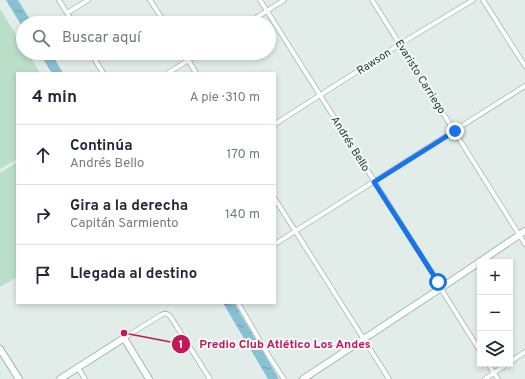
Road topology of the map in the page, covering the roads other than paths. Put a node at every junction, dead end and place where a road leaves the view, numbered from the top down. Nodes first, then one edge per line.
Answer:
1 (59, 0) edge
2 (88, 0) edge
3 (150, 0) edge
4 (260, 0) edge
5 (284, 0) edge
6 (372, 0) edge
7 (473, 0) edge
8 (483, 0) edge
9 (267, 11) junction
10 (67, 13) junction
11 (69, 16) edge
12 (160, 16) edge
13 (259, 16) edge
14 (270, 16) edge
15 (276, 25) edge
16 (400, 44) junction
17 (95, 60) edge
18 (188, 60) joint
19 (525, 66) edge
20 (102, 72) edge
21 (170, 72) edge
22 (195, 72) edge
23 (525, 86) edge
24 (320, 96) junction
25 (276, 123) edge
26 (455, 131) junction
27 (374, 182) junction
28 (276, 201) edge
29 (295, 231) junction
30 (522, 233) edge
31 (276, 243) edge
32 (525, 244) edge
33 (441, 288) junction
34 (239, 304) edge
35 (124, 338) junction
36 (364, 339) junction
37 (477, 346) edge
38 (0, 349) edge
39 (525, 352) edge
40 (513, 360) edge
41 (490, 367) edge
42 (503, 367) edge
43 (78, 368) junction
44 (494, 373) junction
45 (19, 379) edge
46 (60, 379) edge
47 (85, 379) edge
48 (149, 379) edge
49 (210, 379) edge
50 (284, 379) edge
51 (303, 379) edge
52 (389, 379) edge
53 (485, 379) edge
54 (498, 379) edge

1 - 10 street
2 - 10 street
3 - 12 street
4 - 9 street, Andrés Bello
5 - 9 street
6 - 16 street, Evaristo Carriego
7 - 16 street, Rawson
8 - 19 street
9 - 13 street
9 - 14 street, Andrés Bello
10 - 11 street
15 - 24 street, Andrés Bello
16 - 24 street, Rawson
16 - 26 street, Evaristo Carriego
17 - 20 street
18 - 21 street
18 - 22 street
23 - 26 street
24 - 25 street, Rawson
24 - 27 street, Andrés Bello
26 - 27 street
26 - 30 street, Evaristo Carriego
27 - 29 street
27 - 33 street, Andrés Bello
28 - 29 street
29 - 31 street
29 - 36 street
30 - 32 street, Evaristo Carriego
30 - 33 main road
33 - 36 main road
33 - 37 street, Andrés Bello
34 - 50 street
35 - 43 main road
35 - 48 main road
35 - 49 street
36 - 51 main road
36 - 52 street
38 - 45 main road
39 - 40 street
41 - 44 street
42 - 44 street
43 - 46 main road
43 - 47 street
44 - 53 street
44 - 54 street

